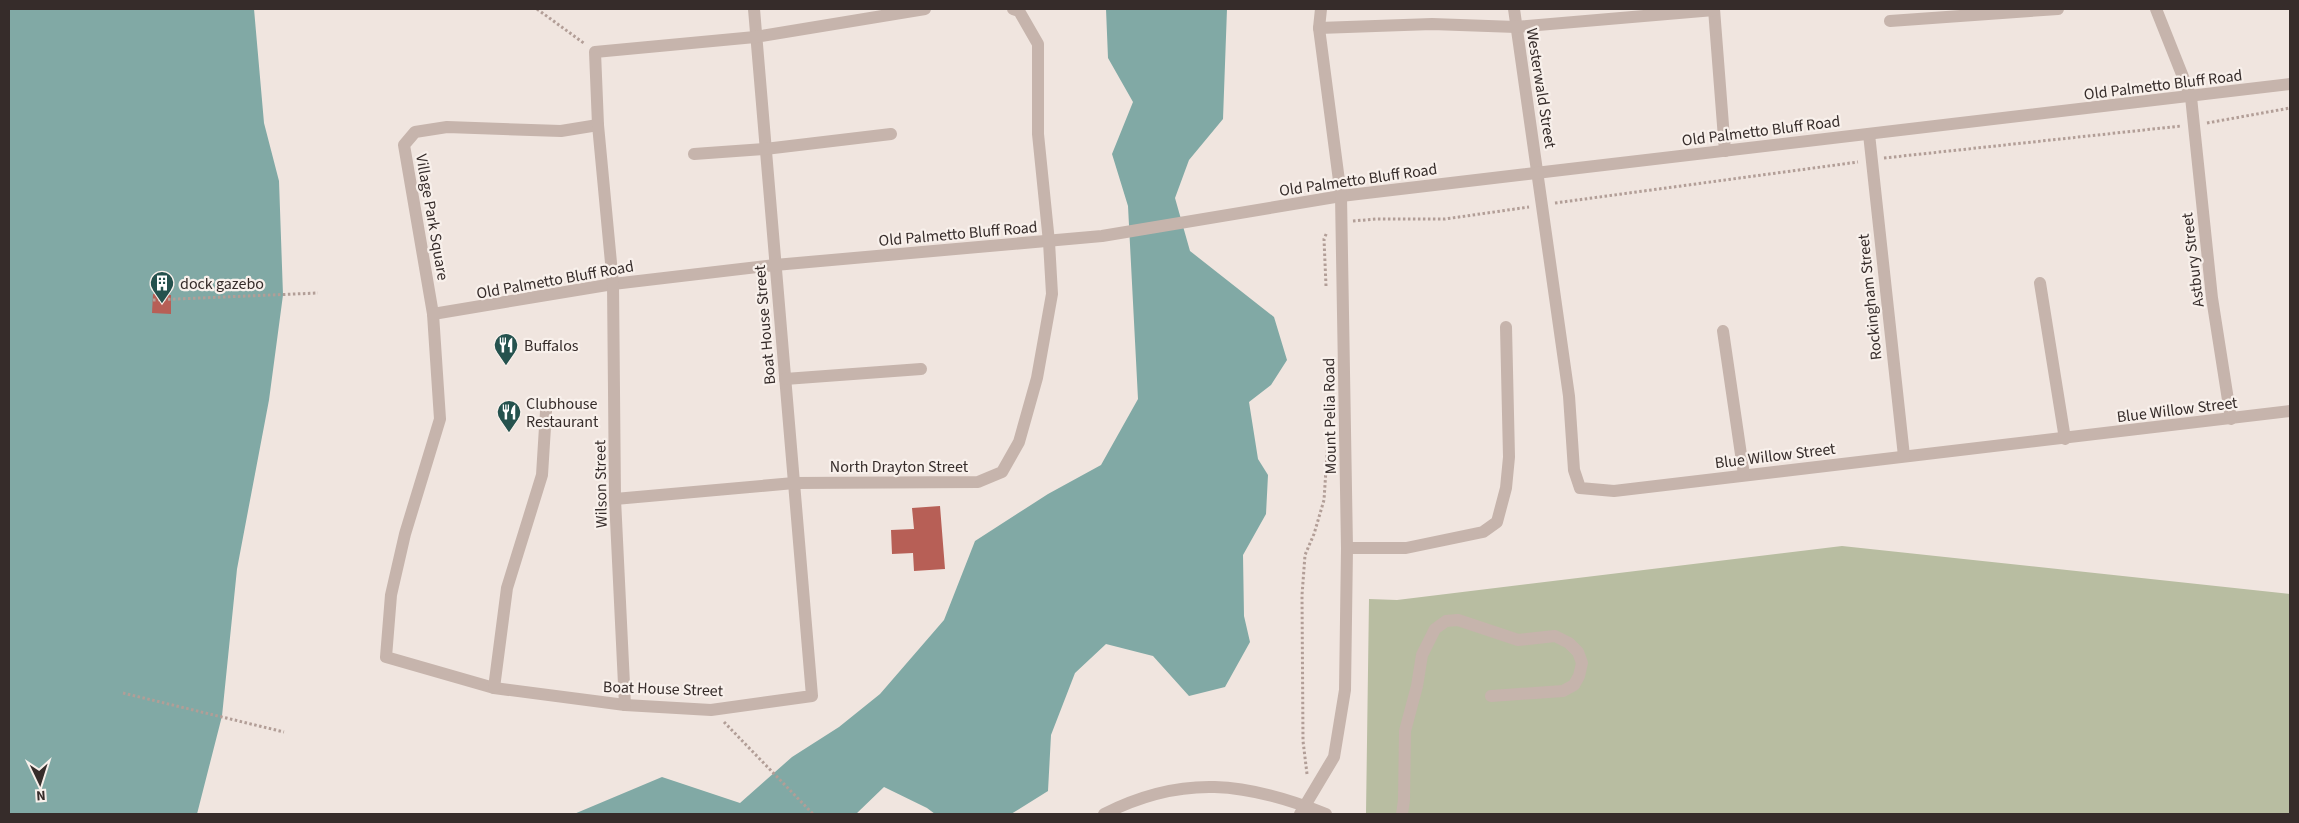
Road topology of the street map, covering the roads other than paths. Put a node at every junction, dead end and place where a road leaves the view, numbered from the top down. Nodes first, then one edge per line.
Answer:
1 (754, 9) edge
2 (924, 9) edge
3 (1013, 9) edge
4 (1320, 9) edge
5 (1514, 9) edge
6 (2058, 9) edge
7 (2156, 9) edge
8 (1714, 10) edge
9 (1619, 14) edge
10 (1890, 21) dead end
11 (1516, 27) junction
12 (1319, 28) junction
13 (755, 37) junction
14 (2290, 84) edge
15 (2191, 97) junction
16 (598, 125) junction
17 (891, 134) dead end
18 (1869, 134) junction
19 (765, 149) junction
20 (1725, 151) junction
21 (694, 154) dead end
22 (1538, 173) junction
23 (1342, 196) junction
24 (1049, 242) junction
25 (775, 264) junction
26 (2040, 283) dead end
27 (613, 284) junction
28 (433, 314) junction
29 (1506, 327) dead end
30 (1723, 332) dead end
31 (921, 369) dead end
32 (785, 379) junction
33 (546, 411) dead end
34 (2290, 411) edge
35 (2231, 419) junction
36 (2065, 438) junction
37 (1904, 456) junction
38 (1744, 474) junction
39 (794, 483) junction
40 (616, 499) junction
41 (1347, 548) junction
42 (494, 688) junction
43 (1491, 696) dead end
44 (625, 705) junction
45 (1305, 805) edge
46 (1104, 814) edge
47 (1326, 814) edge
48 (1402, 814) edge

1 - 13 street, Boat House Street
2 - 13 street
3 - 24 street, North Drayton Street
4 - 12 street, Mount Pelia Road
5 - 11 street, Westerwald Street
6 - 10 street
7 - 15 street, Astbury Street
8 - 9 street
8 - 20 street
9 - 11 street
11 - 12 street
11 - 22 street, Westerwald Street
12 - 23 street, Mount Pelia Road
13 - 16 street, Wilson Street
13 - 19 street, Boat House Street
14 - 15 street, Old Palmetto Bluff Road
15 - 18 street, Old Palmetto Bluff Road
15 - 35 street, Astbury Street
16 - 27 street, Wilson Street
16 - 28 street, Village Park Square
17 - 19 street
18 - 20 street, Old Palmetto Bluff Road
18 - 37 street, Rockingham Street
19 - 21 street
19 - 25 street, Boat House Street
20 - 22 street, Old Palmetto Bluff Road
22 - 23 street, Old Palmetto Bluff Road
22 - 38 street, Blue Willow Street
23 - 24 street, Old Palmetto Bluff Road
23 - 41 street, Mount Pelia Road
24 - 25 street, Old Palmetto Bluff Road
24 - 39 street, North Drayton Street
25 - 27 street, Old Palmetto Bluff Road
25 - 32 street, Boat House Street
26 - 36 street
27 - 28 street, Old Palmetto Bluff Road
27 - 40 street, Wilson Street
28 - 42 street, Boat House Street
29 - 41 street
30 - 38 street
31 - 32 street
32 - 39 street, Boat House Street
33 - 42 street
34 - 35 street, Blue Willow Street
35 - 36 street, Blue Willow Street
36 - 37 street, Blue Willow Street
37 - 38 street, Blue Willow Street
39 - 40 street, North Drayton Street
39 - 44 street, Boat House Street
40 - 44 street, Wilson Street
41 - 45 street, Mount Pelia Road
42 - 44 street, Boat House Street
43 - 48 street
45 - 46 street
45 - 47 street

